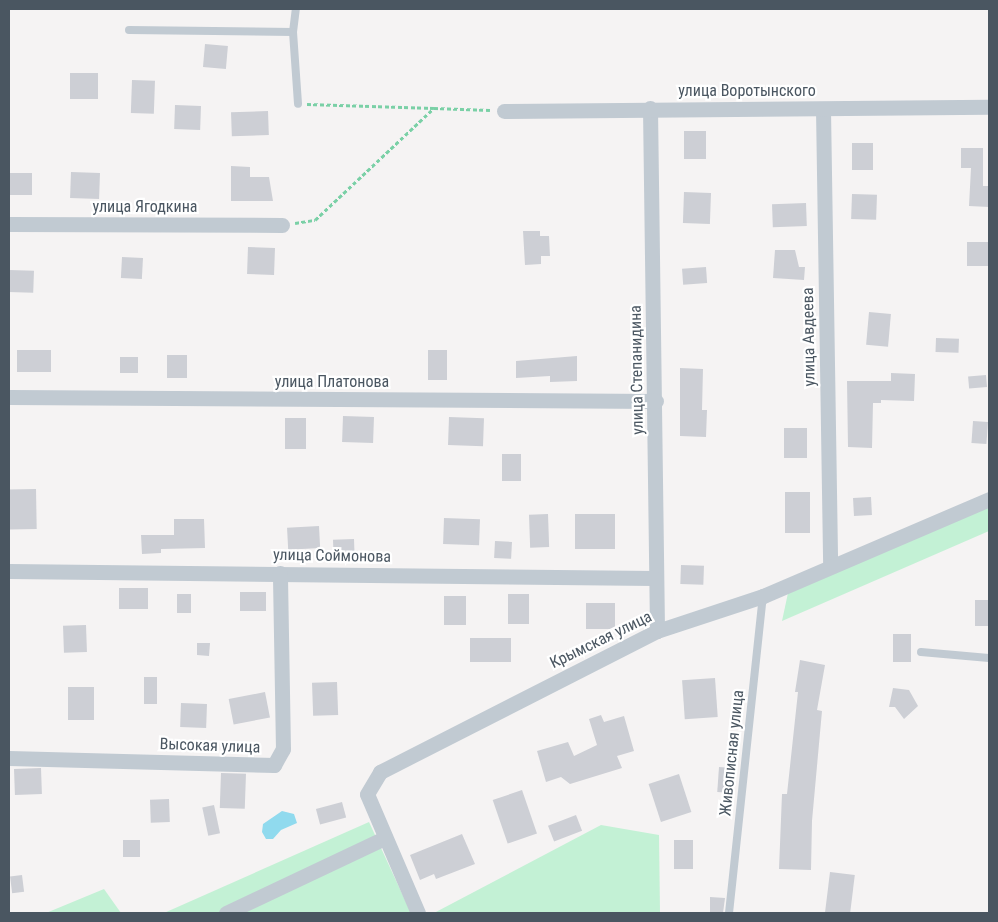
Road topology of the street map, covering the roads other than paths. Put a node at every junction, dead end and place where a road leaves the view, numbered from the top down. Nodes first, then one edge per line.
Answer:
1 (296, 9) edge
2 (129, 30) dead end
3 (293, 32) junction
4 (298, 104) road end
5 (989, 107) edge
6 (650, 108) junction
7 (823, 109) junction
8 (504, 111) road end
9 (9, 224) edge
10 (282, 225) road end
11 (9, 397) edge
12 (656, 400) junction
13 (989, 500) edge
14 (830, 566) junction
15 (9, 571) edge
16 (280, 572) junction
17 (654, 578) junction
18 (763, 596) junction
19 (657, 631) junction
20 (921, 652) dead end
21 (989, 658) edge
22 (9, 758) edge
23 (385, 838) junction
24 (226, 913) edge
25 (418, 913) edge
26 (729, 913) edge

1 - 3 lane
2 - 3 lane
3 - 4 lane
5 - 7 street, улица Воротынского
6 - 7 street, улица Воротынского
6 - 8 street, улица Воротынского
6 - 12 street, улица Степанидина
7 - 14 street, улица Авдеева
9 - 10 street, улица Ягодкина
11 - 12 street, улица Платонова
12 - 17 street, улица Степанидина
13 - 14 street, Крымская улица
14 - 18 street, Крымская улица
15 - 16 street, улица Соймонова
16 - 17 street, улица Соймонова
16 - 22 street, Высокая улица
17 - 19 street, улица Степанидина
18 - 19 street, Крымская улица
18 - 26 lane, Живописная улица
19 - 23 street, Крымская улица
20 - 21 lane
23 - 24 street
23 - 25 street, Крымская улица

